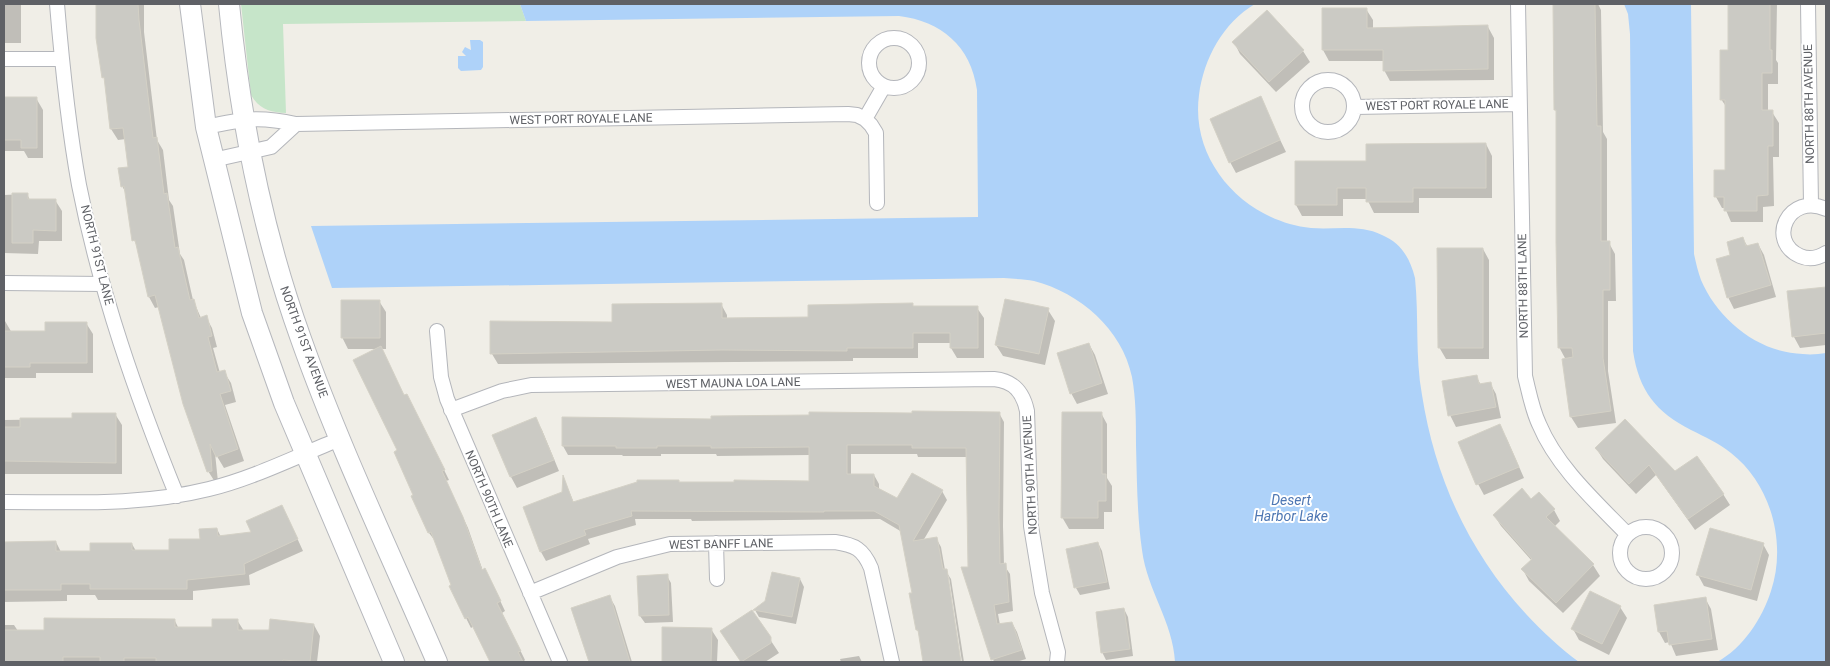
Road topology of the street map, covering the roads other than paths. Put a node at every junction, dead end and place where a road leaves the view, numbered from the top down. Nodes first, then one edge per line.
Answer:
1 (57, 4) edge
2 (190, 4) edge
3 (229, 4) edge
4 (1518, 4) edge
5 (1808, 4) edge
6 (4, 59) edge
7 (61, 59) junction
8 (884, 86) dead end
9 (1519, 104) junction
10 (1355, 107) dead end
11 (865, 118) junction
12 (244, 119) junction
13 (296, 124) junction
14 (206, 127) junction
15 (250, 152) junction
16 (213, 160) junction
17 (877, 203) dead end
18 (1811, 204) junction
19 (1826, 209) edge
20 (1826, 253) edge
21 (4, 283) edge
22 (103, 284) junction
23 (437, 331) dead end
24 (1017, 388) joint
25 (451, 410) junction
26 (340, 439) junction
27 (305, 453) junction
28 (177, 496) junction
29 (4, 502) edge
30 (1627, 534) dead end
31 (716, 543) junction
32 (717, 579) dead end
33 (530, 594) junction
34 (1057, 657) edge
35 (394, 662) edge
36 (437, 662) edge
37 (560, 662) edge
38 (892, 662) edge

1 - 7 street, NORTH 91ST LANE
2 - 14 main road
3 - 12 main road, NORTH 91ST AVENUE
4 - 9 street, NORTH 88TH LANE
5 - 18 street, NORTH 88TH AVENUE
6 - 7 street
7 - 22 street, NORTH 91ST LANE
8 - 11 street
9 - 10 street, WEST PORT ROYALE LANE
9 - 30 street, NORTH 88TH LANE
11 - 13 street, WEST PORT ROYALE LANE
11 - 17 street
12 - 13 street, WEST PORT ROYALE LANE
12 - 14 street, WEST PORT ROYALE LANE
12 - 15 main road, NORTH 91ST AVENUE
13 - 15 street
14 - 16 main road
15 - 16 street
15 - 26 main road, NORTH 91ST AVENUE
16 - 27 main road
18 - 19 street
18 - 20 street
21 - 22 street
22 - 28 street, NORTH 91ST LANE
23 - 25 street, NORTH 90TH LANE
24 - 25 street, WEST MAUNA LOA LANE
24 - 34 street, NORTH 90TH AVENUE
25 - 33 street, NORTH 90TH LANE
26 - 27 street
26 - 36 main road, NORTH 91ST AVENUE
27 - 28 street
27 - 35 main road
28 - 29 street
31 - 32 street
31 - 33 street, WEST BANFF LANE
31 - 38 street, WEST BANFF LANE
33 - 37 street, NORTH 90TH LANE

